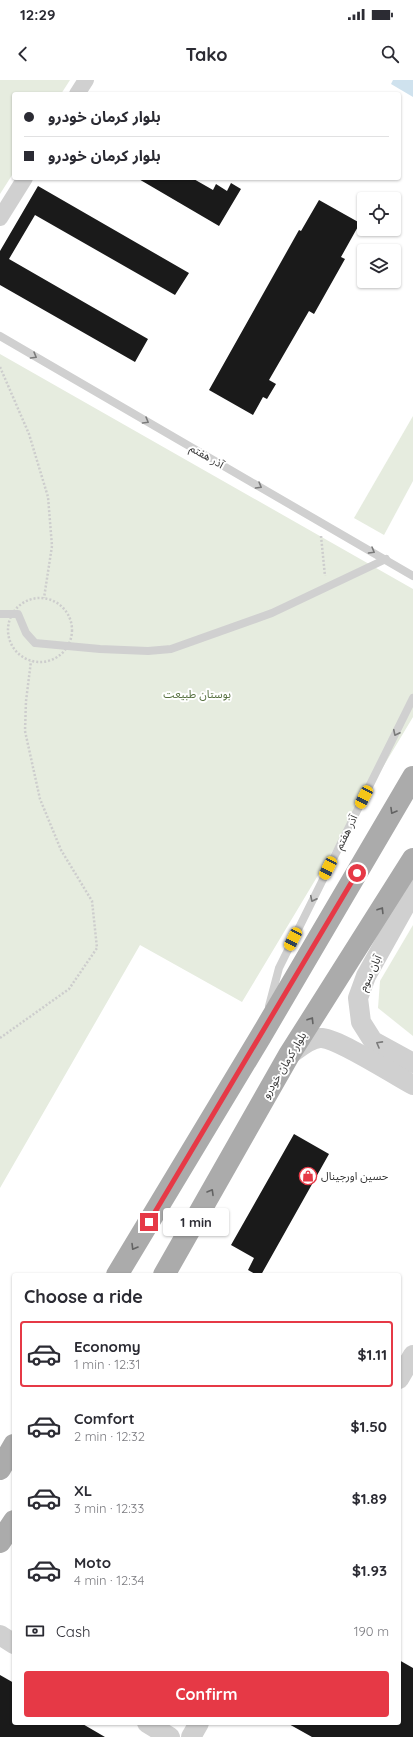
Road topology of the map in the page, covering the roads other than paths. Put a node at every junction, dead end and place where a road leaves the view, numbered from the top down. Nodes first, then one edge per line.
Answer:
1 (86, 80) edge
2 (78, 92) edge
3 (24, 180) edge
4 (0, 218) edge
5 (0, 336) edge
6 (386, 558) junction
7 (413, 576) edge
8 (0, 614) edge
9 (413, 698) edge
10 (413, 777) edge
11 (413, 859) edge
12 (413, 887) edge
13 (261, 1036) junction
14 (289, 1055) junction
15 (413, 1063) edge
16 (413, 1086) edge
17 (118, 1273) edge
18 (165, 1273) edge
19 (413, 1355) edge
20 (401, 1376) edge
21 (12, 1448) edge
22 (0, 1469) edge
23 (12, 1524) edge
24 (0, 1542) edge
25 (0, 1635) edge
26 (12, 1643) edge
27 (150, 1725) edge
28 (199, 1725) edge
29 (170, 1737) edge
30 (192, 1737) edge

1 - 2 street
3 - 4 street
5 -> 6 lane, آذر هفتم
6 - 7 lane, آذر هفتم
6 - 8 lane
9 -> 13 lane, آذر هفتم
10 -> 13 main road
14 -> 11 main road, بلوار کرمان خودرو
15 -> 12 street, آبان سوم
13 -> 17 main road
14 - 16 street
18 -> 14 main road, بلوار کرمان خودرو
19 - 20 street
21 - 22 main road
23 - 24 main road
25 - 26 street
27 - 29 street
28 - 30 street

